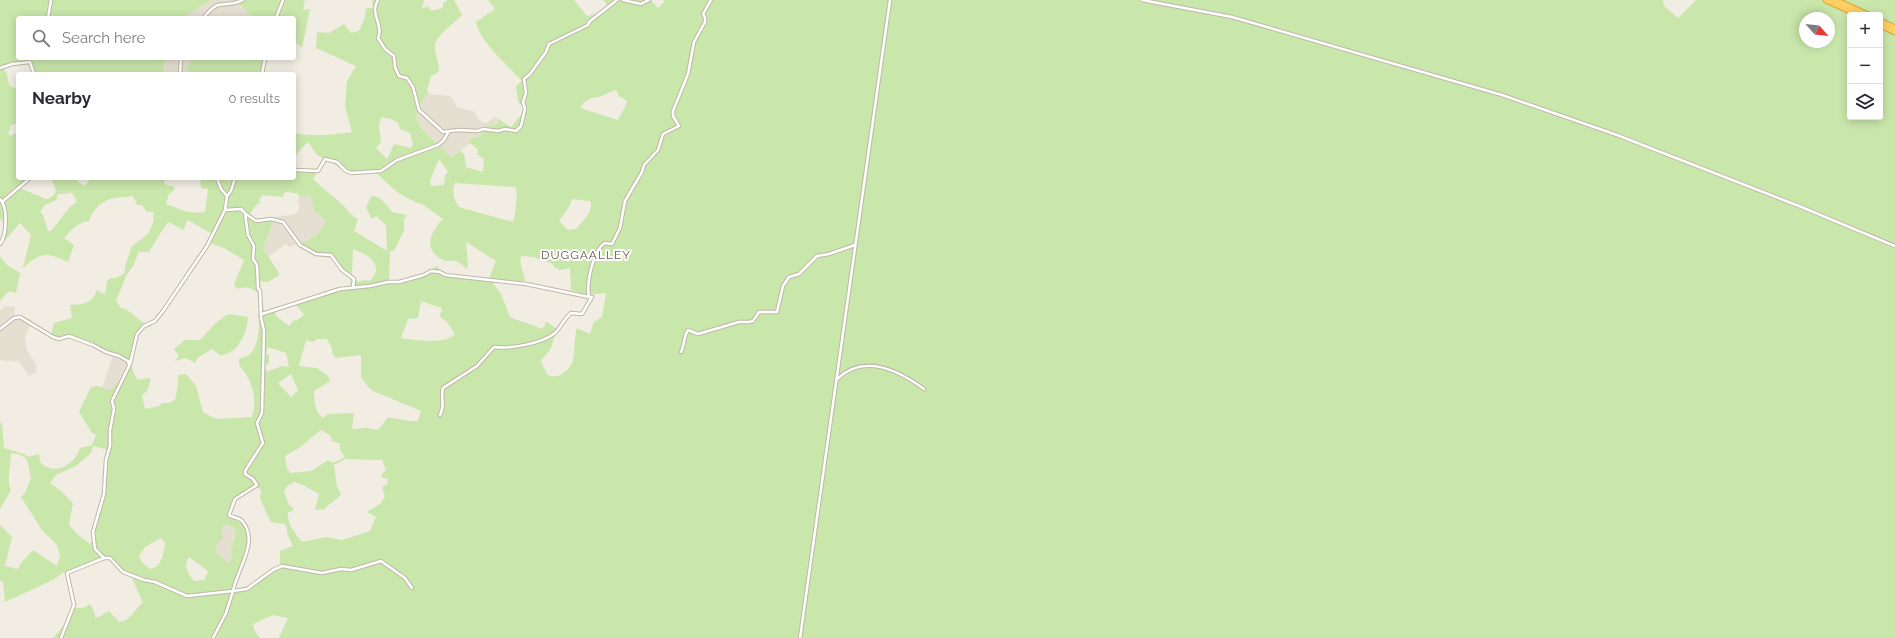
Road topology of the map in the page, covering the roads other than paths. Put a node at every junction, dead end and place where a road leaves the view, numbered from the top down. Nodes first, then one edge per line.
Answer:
1 (51, 0) edge
2 (243, 0) edge
3 (283, 0) edge
4 (378, 0) edge
5 (617, 0) edge
6 (623, 0) edge
7 (649, 0) edge
8 (711, 0) edge
9 (890, 0) edge
10 (1142, 0) edge
11 (1826, 0) edge
12 (1835, 0) edge
13 (1852, 12) edge
14 (1861, 12) edge
15 (48, 16) edge
16 (205, 16) edge
17 (277, 16) edge
18 (1883, 22) edge
19 (1883, 26) edge
20 (1895, 28) edge
21 (1895, 32) edge
22 (181, 60) edge
23 (265, 60) edge
24 (30, 62) joint
25 (0, 68) edge
26 (33, 72) edge
27 (180, 72) edge
28 (262, 72) edge
29 (448, 133) junction
30 (296, 170) edge
31 (27, 180) edge
32 (218, 180) edge
33 (234, 180) edge
34 (227, 196) junction
35 (1, 200) edge
36 (225, 210) junction
37 (245, 213) junction
38 (0, 244) edge
39 (855, 245) dead end
40 (1895, 246) edge
41 (353, 287) junction
42 (589, 297) junction
43 (262, 314) junction
44 (0, 329) edge
45 (681, 352) dead end
46 (130, 364) junction
47 (837, 379) junction
48 (924, 389) dead end
49 (440, 415) dead end
50 (104, 558) junction
51 (412, 588) dead end
52 (234, 591) junction
53 (61, 638) edge
54 (213, 638) edge
55 (800, 638) edge

1 - 15 street
2 - 16 street
3 - 17 street
4 - 29 street
5 - 29 street
6 - 7 street
8 - 42 street
9 - 47 street
10 - 40 street
11 - 13 highway
12 - 14 highway
18 - 20 highway
19 - 21 highway
22 - 27 street
23 - 28 street
24 - 25 street
24 - 26 street
29 - 30 street
31 - 35 street
32 - 34 street
33 - 34 street
34 - 36 street
35 - 38 street
36 - 37 street
36 - 46 street
37 - 41 street
37 - 43 street
39 - 45 street
41 - 42 street
41 - 43 street
42 - 49 street
43 - 52 street
44 - 46 street
46 - 50 street
47 - 48 street
47 - 55 street
50 - 52 street
50 - 53 street
51 - 52 street
52 - 54 street

